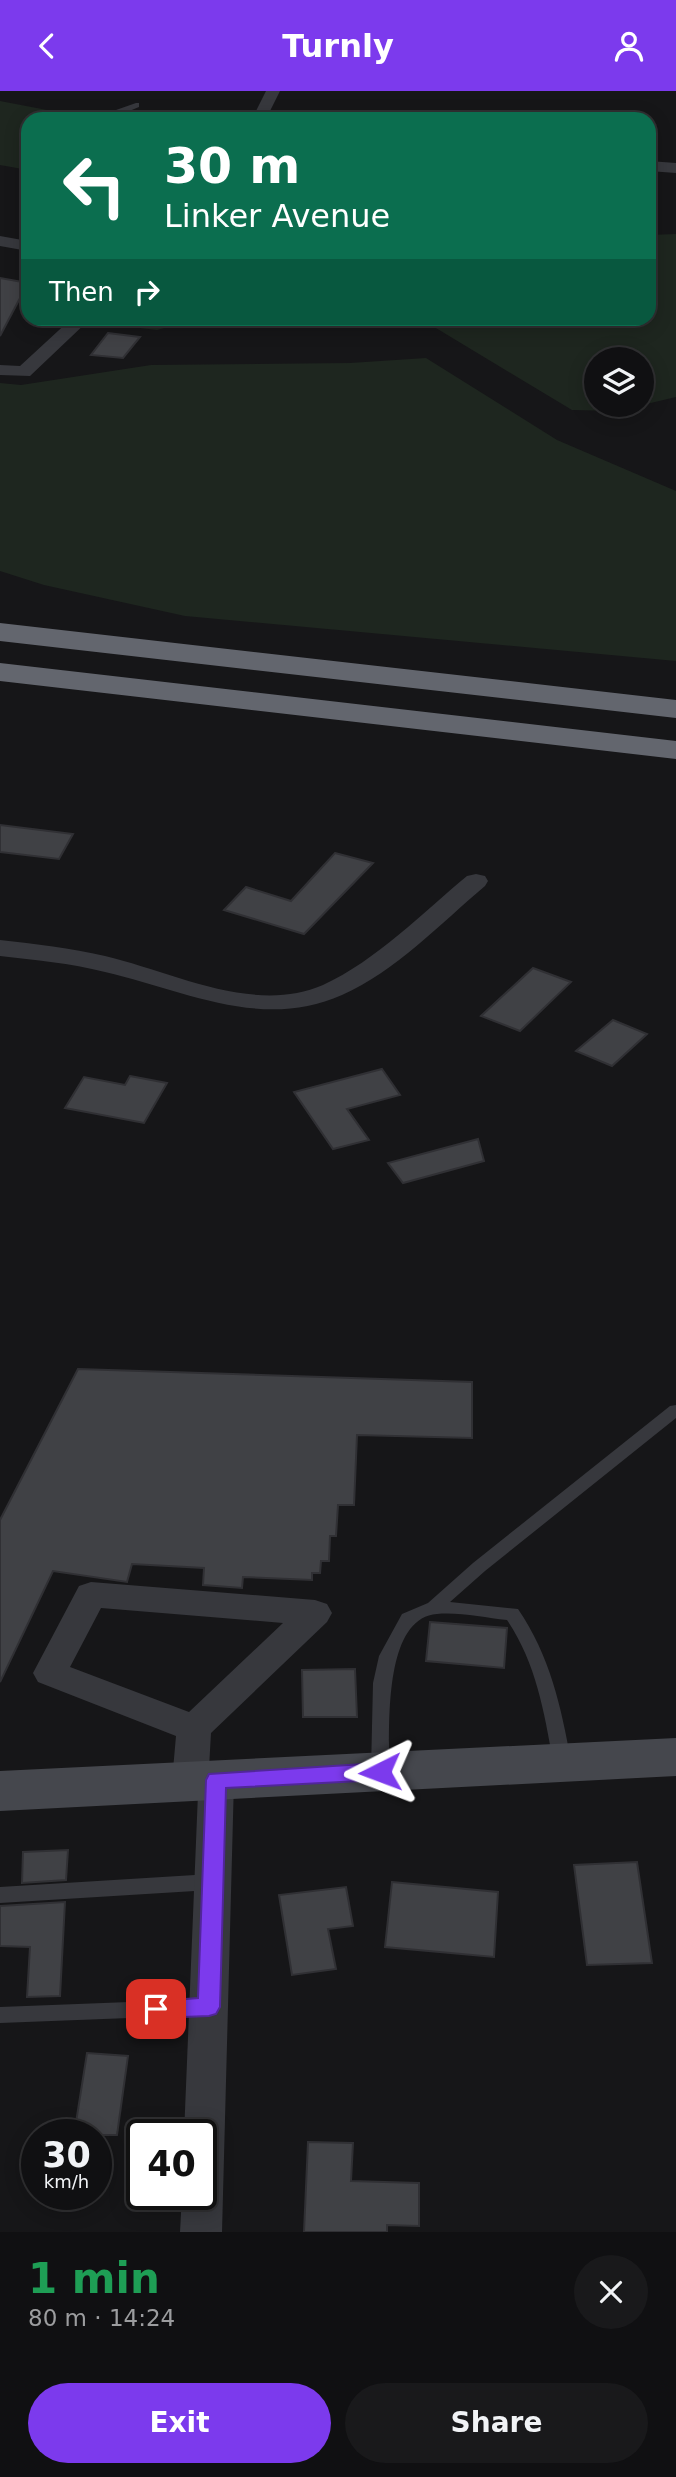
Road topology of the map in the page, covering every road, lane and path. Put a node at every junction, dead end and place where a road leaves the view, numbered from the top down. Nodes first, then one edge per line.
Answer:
1 (272, 91) edge
2 (136, 105) dead end
3 (119, 112) edge
4 (262, 112) edge
5 (656, 167) edge
6 (676, 168) edge
7 (0, 241) edge
8 (21, 245) edge
9 (73, 326) edge
10 (0, 370) edge
11 (0, 632) edge
12 (0, 672) edge
13 (676, 709) edge
14 (676, 750) edge
15 (476, 881) dead end
16 (0, 949) edge
17 (676, 1410) edge
18 (434, 1607) junction
19 (194, 1728) junction
20 (676, 1757) edge
21 (562, 1762) junction
22 (380, 1772) junction
23 (203, 1781) junction
24 (0, 1791) edge
25 (213, 1882) junction
26 (0, 1895) edge
27 (209, 2007) junction
28 (0, 2015) edge
29 (201, 2232) edge

1 - 4 street
2 - 3 lane
5 - 6 street
7 - 8 street
9 - 10 street
11 - 13 highway
12 - 14 highway
15 - 16 street
17 - 18 lane
18 - 21 lane
18 - 22 lane
19 - 19 street
19 - 23 street
20 - 21 street
21 - 22 street
22 - 23 street
23 - 24 street
23 - 25 street
25 - 26 lane
25 - 27 street
27 - 28 lane
27 - 29 street

